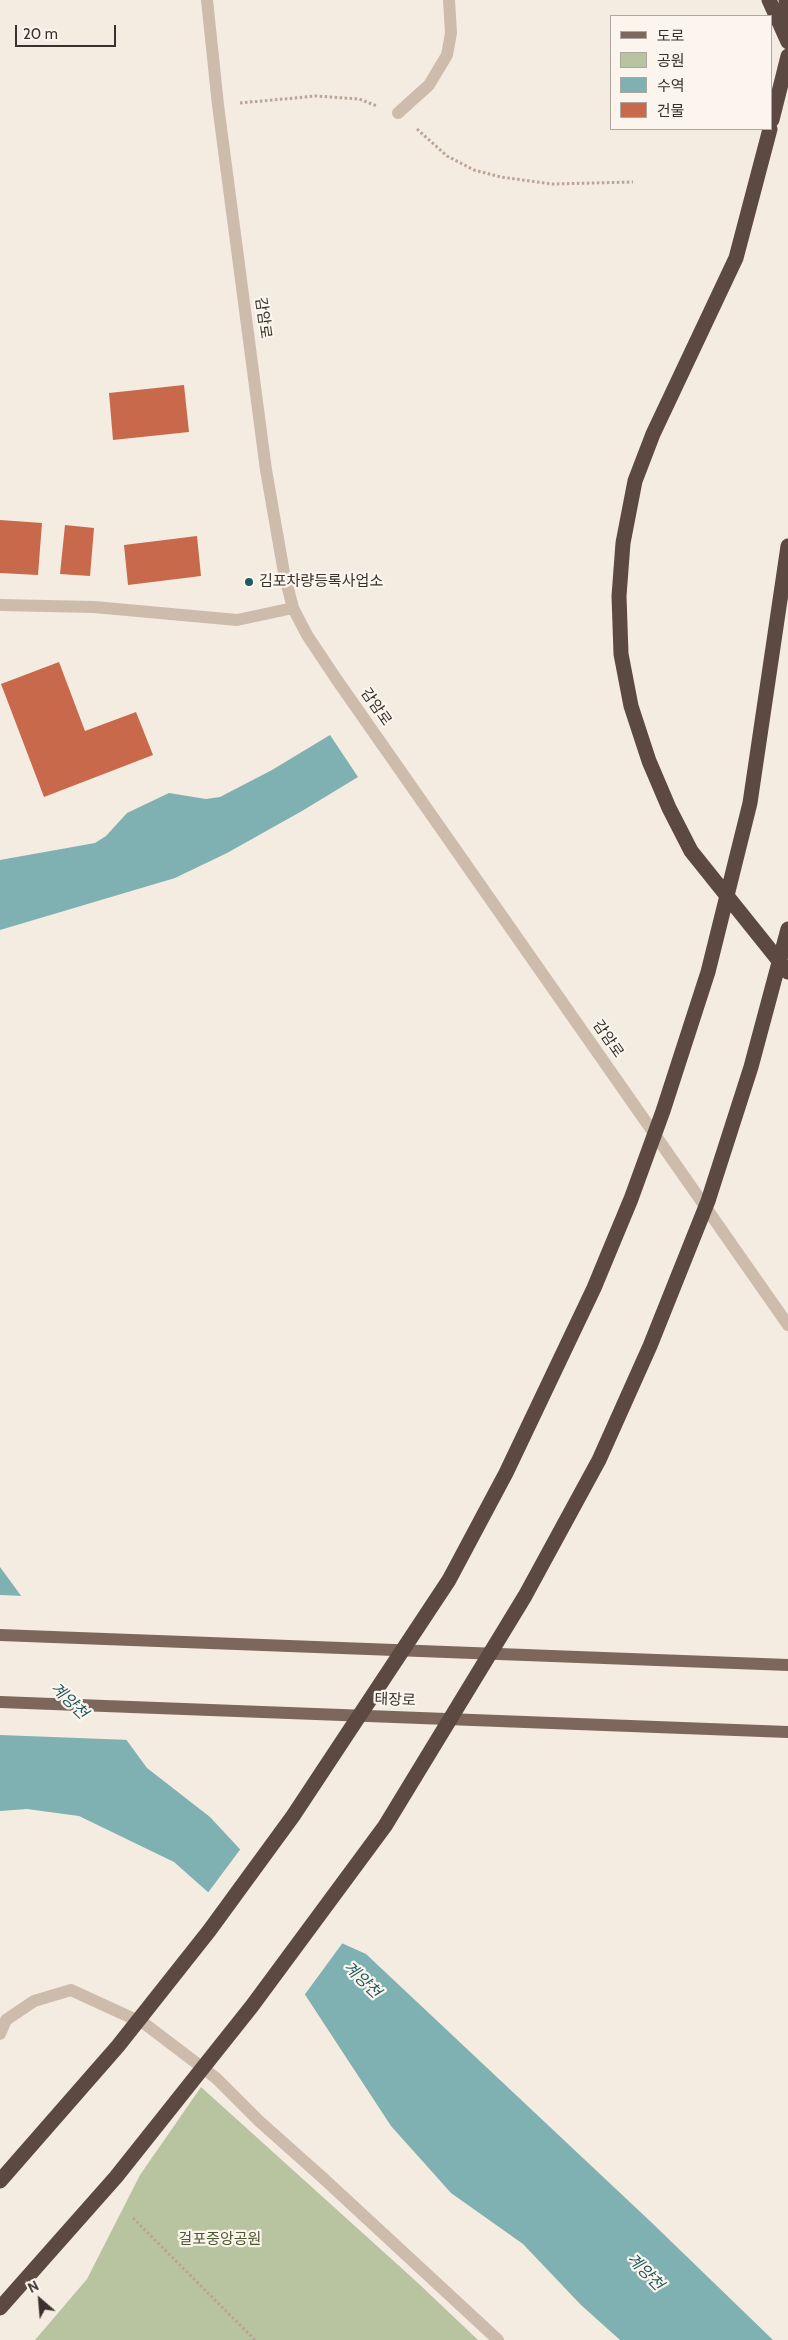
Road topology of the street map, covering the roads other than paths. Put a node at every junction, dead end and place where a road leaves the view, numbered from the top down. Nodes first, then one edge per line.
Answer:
1 (207, 0) edge
2 (449, 0) edge
3 (769, 0) edge
4 (786, 0) edge
5 (788, 19) edge
6 (788, 42) edge
7 (788, 56) edge
8 (398, 113) road end
9 (773, 116) edge
10 (770, 130) edge
11 (788, 546) edge
12 (0, 605) edge
13 (293, 608) junction
14 (788, 929) edge
15 (788, 972) edge
16 (788, 1326) edge
17 (0, 1635) edge
18 (788, 1665) edge
19 (0, 1702) edge
20 (788, 1732) edge
21 (0, 2034) edge
22 (0, 2182) edge
23 (0, 2308) edge
24 (498, 2340) edge

1 - 13 street, 감암로
2 - 8 street
3 - 6 highway
4 - 5 highway
7 - 9 highway
10 - 15 highway
11 - 22 highway
12 - 13 street
13 - 16 street, 감암로
14 - 23 highway
17 - 18 main road
19 - 20 main road, 태장로
21 - 24 street

